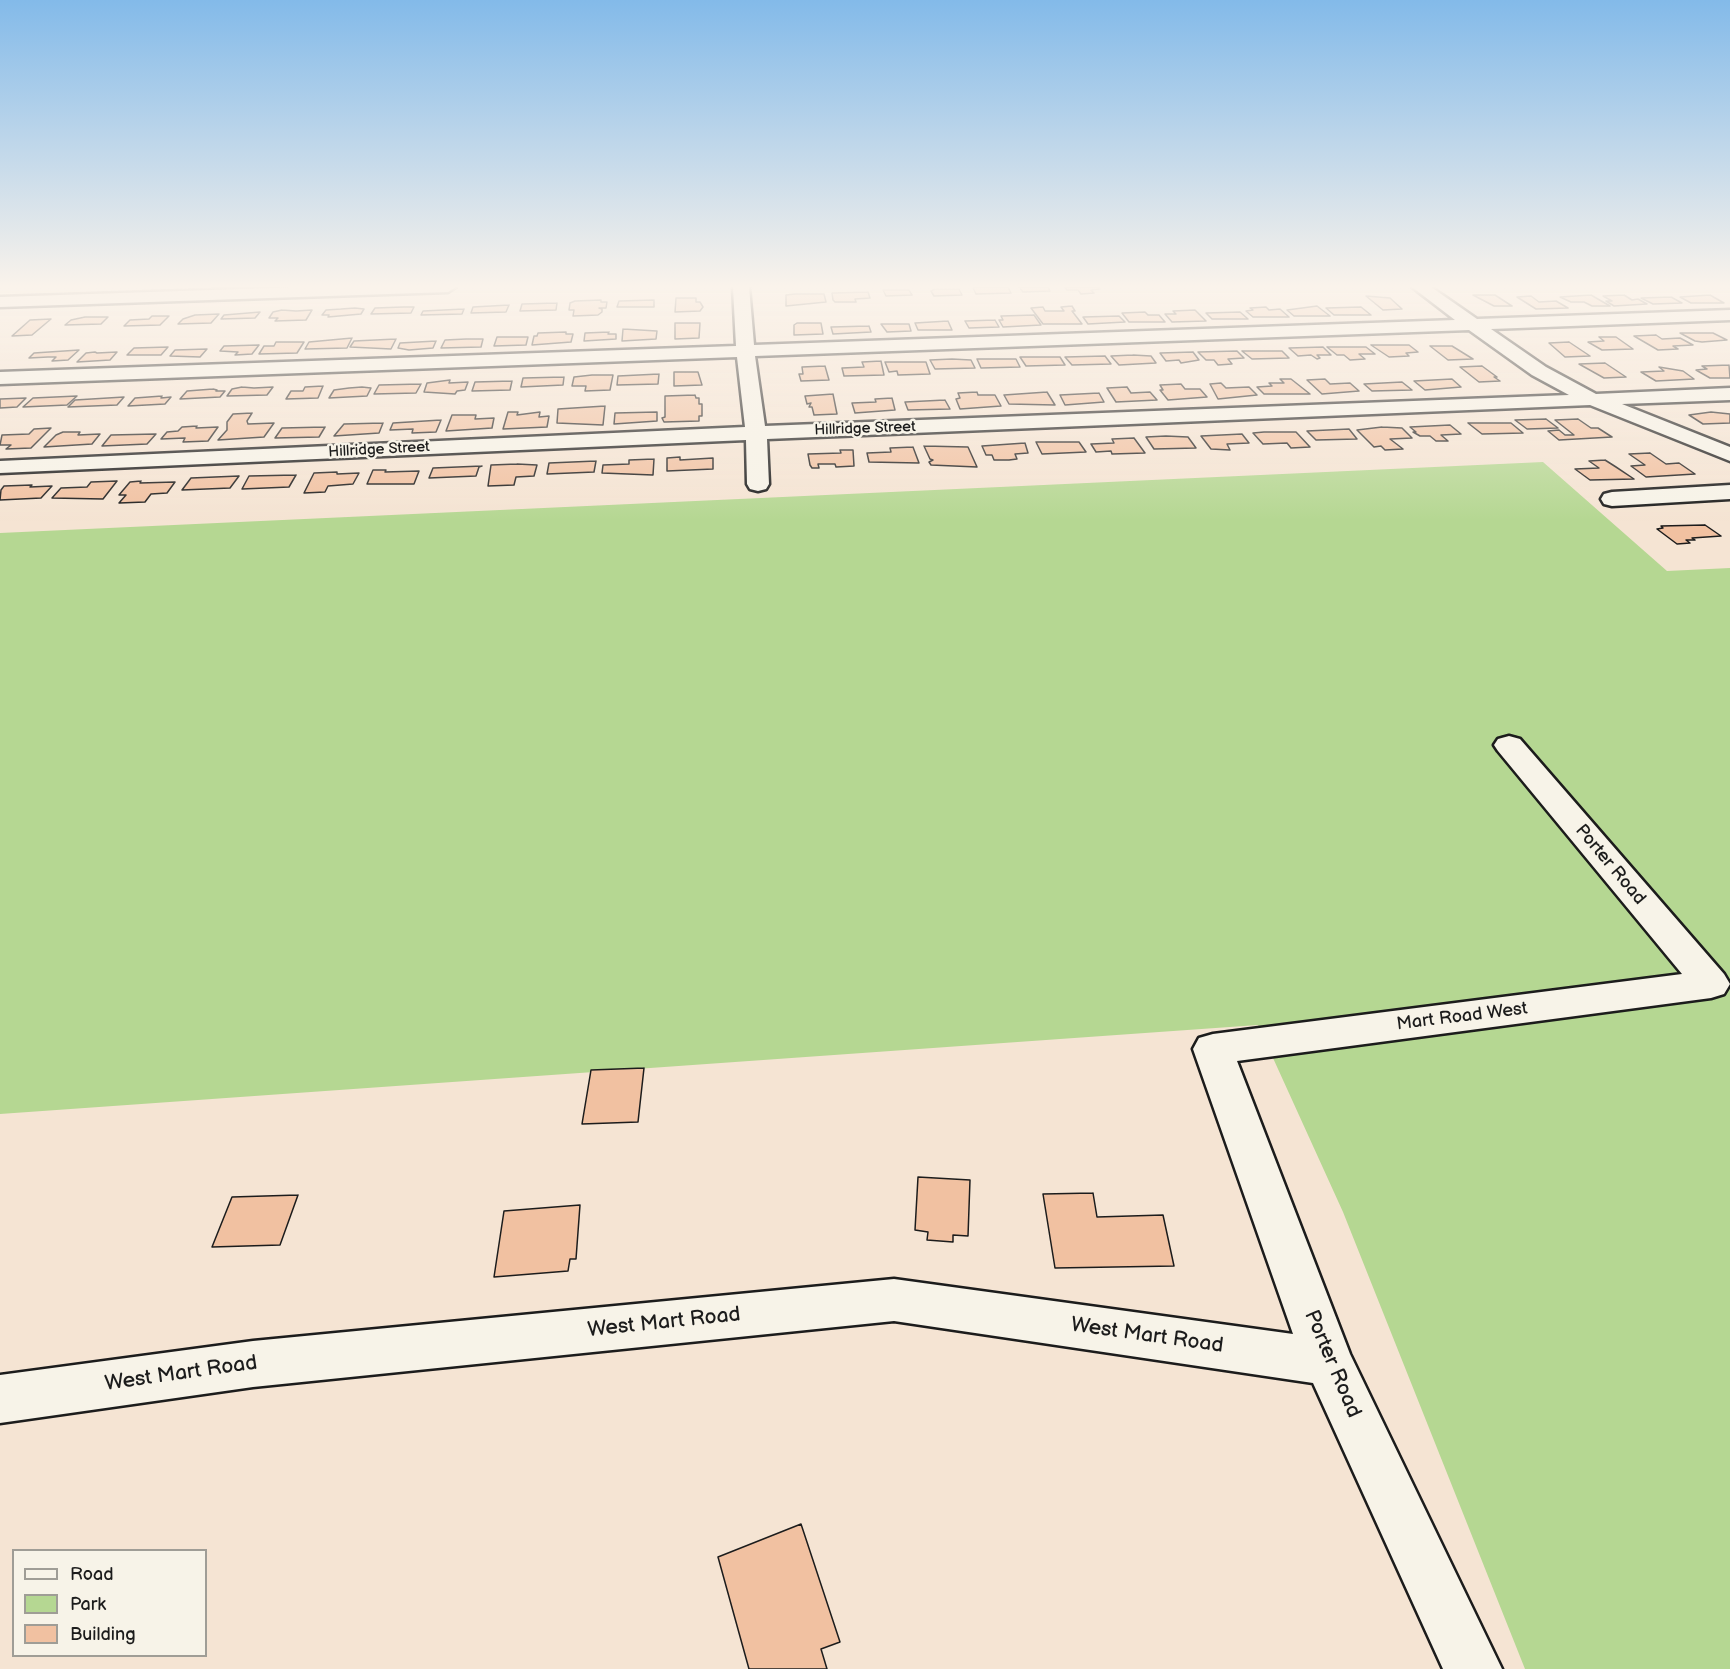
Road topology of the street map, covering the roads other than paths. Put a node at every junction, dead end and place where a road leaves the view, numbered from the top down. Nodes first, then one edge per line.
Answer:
1 (362, 365) edge
2 (747, 365) edge
3 (1530, 365) edge
4 (0, 378) edge
5 (1730, 394) edge
6 (1594, 400) junction
7 (756, 433) junction
8 (1730, 455) edge
9 (0, 467) edge
10 (758, 484) dead end
11 (1730, 492) edge
12 (1612, 499) dead end
13 (1509, 745) dead end
14 (1712, 984) joint
15 (1213, 1049) joint
16 (1328, 1362) junction
17 (0, 1400) edge
18 (1473, 1669) edge

1 - 4 street
2 - 7 street
3 - 6 street
5 - 6 street, Hillridge Street
6 - 7 street, Hillridge Street
6 - 8 street
7 - 9 street, Hillridge Street
7 - 10 street
11 - 12 street
13 - 14 street, Porter Road
14 - 15 street, Mart Road West
15 - 16 street, Porter Road
16 - 17 street, West Mart Road
16 - 18 street, Porter Road

